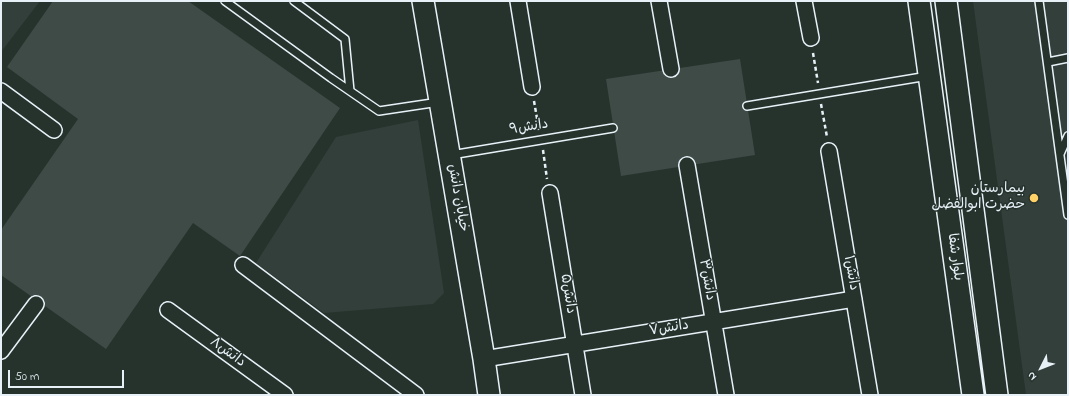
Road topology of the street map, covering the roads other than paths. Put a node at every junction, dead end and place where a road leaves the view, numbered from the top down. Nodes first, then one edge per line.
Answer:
1 (225, 1) edge
2 (294, 1) edge
3 (423, 1) edge
4 (518, 1) edge
5 (660, 1) edge
6 (804, 1) edge
7 (919, 1) edge
8 (946, 1) edge
9 (1039, 1) edge
10 (810, 38) road end
11 (1068, 58) edge
12 (1048, 62) junction
13 (671, 69) dead end
14 (929, 76) junction
15 (532, 87) road end
16 (1, 91) edge
17 (350, 91) junction
18 (440, 101) junction
19 (747, 106) dead end
20 (614, 128) dead end
21 (54, 130) dead end
22 (1068, 136) edge
23 (829, 151) road end
24 (1060, 154) junction
25 (449, 155) junction
26 (687, 165) dead end
27 (550, 193) road end
28 (1068, 215) edge
29 (243, 264) dead end
30 (854, 299) junction
31 (36, 304) dead end
32 (168, 310) dead end
33 (713, 322) junction
34 (575, 344) junction
35 (1, 351) edge
36 (484, 359) junction
37 (285, 395) edge
38 (416, 395) edge
39 (488, 395) edge
40 (584, 395) edge
41 (726, 395) edge
42 (870, 395) edge
43 (973, 395) edge
44 (997, 395) edge

1 - 17 lane
2 - 17 lane
3 - 18 main road, خیابان دانش
4 - 15 street
5 - 13 street
6 - 10 street
7 - 14 main road, بلوار شفا
8 - 44 main road, بلوار شفا
9 - 12 lane
11 - 12 lane
12 - 24 lane
14 - 19 lane
14 - 43 main road, بلوار شفا
16 - 21 street
17 - 18 lane
18 - 25 main road, خیابان دانش
20 - 25 lane, دانش۹
22 - 24 lane
23 - 30 street, دانش۱
24 - 28 lane
25 - 36 main road, خیابان دانش
26 - 33 street, دانش۳
27 - 34 street, دانش۵
29 - 38 street
30 - 33 street, دانش۷
30 - 42 street, دانش۱
31 - 35 street
32 - 37 street, دانش۸
33 - 34 street, دانش۷
33 - 41 street, دانش۳
34 - 36 street, دانش۷
34 - 40 street, دانش۵
36 - 39 main road, خیابان دانش

